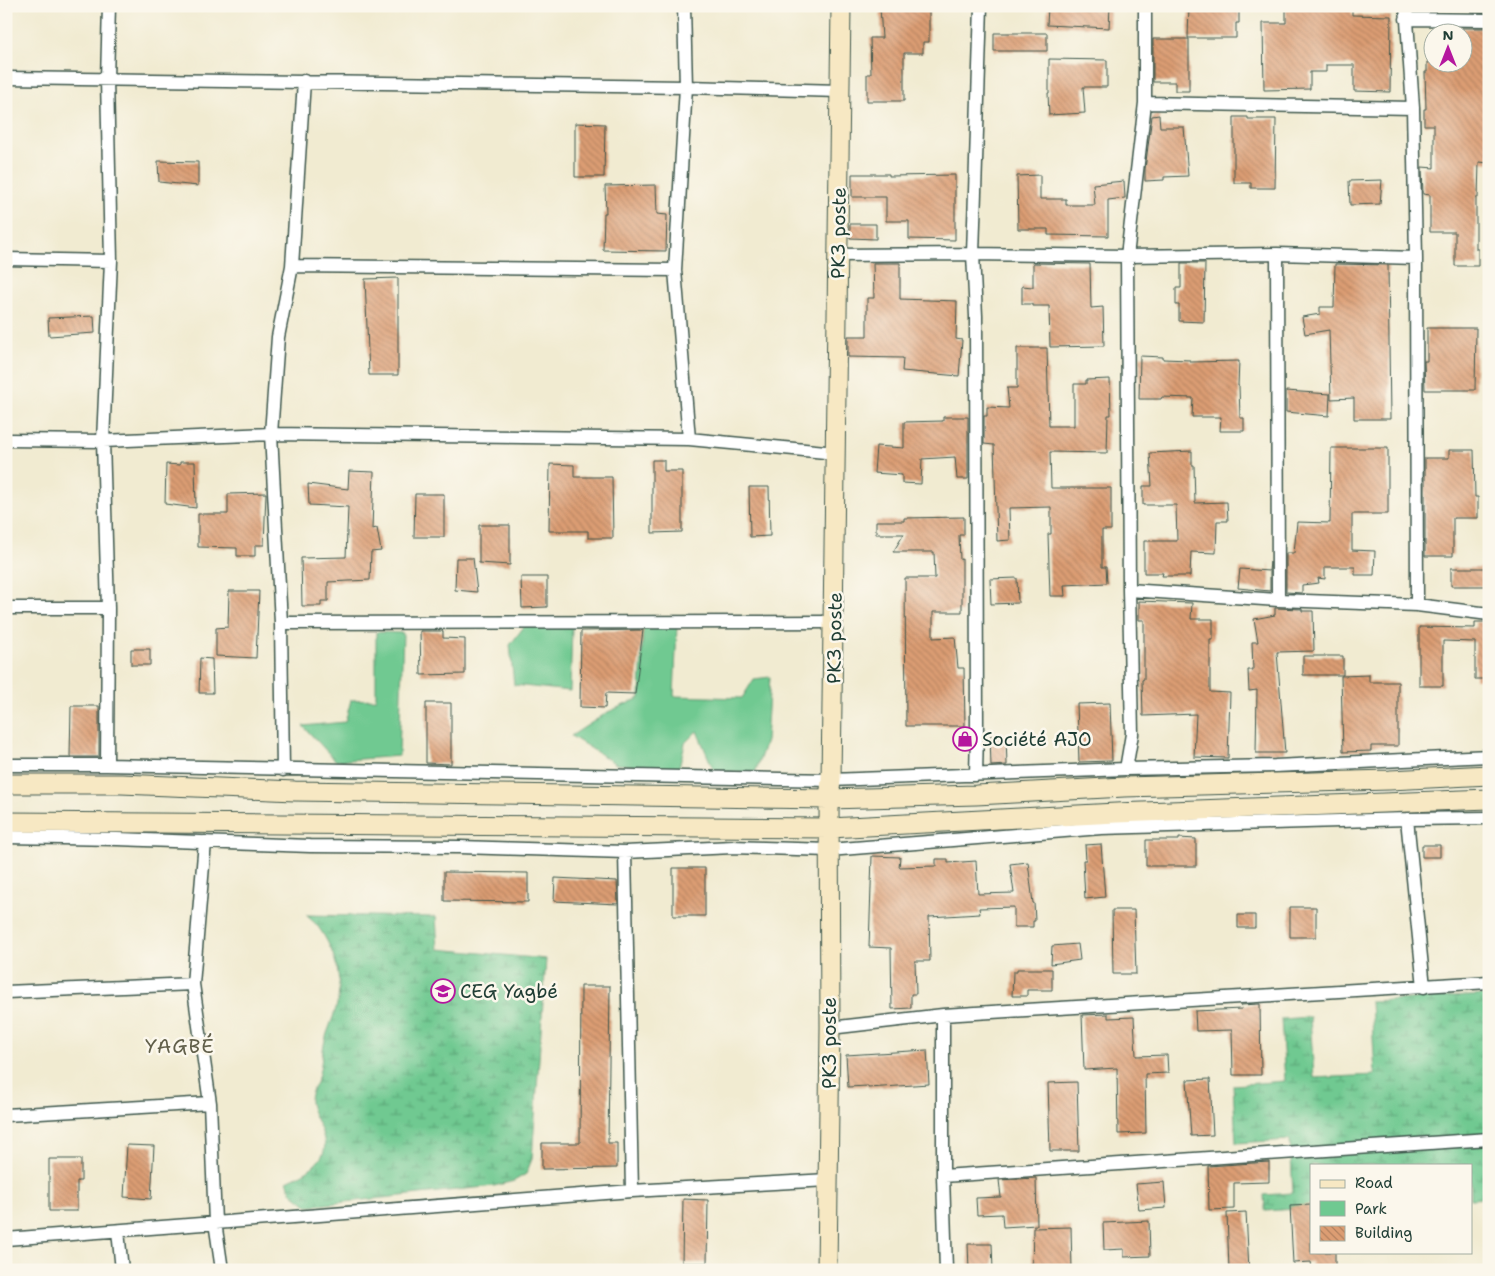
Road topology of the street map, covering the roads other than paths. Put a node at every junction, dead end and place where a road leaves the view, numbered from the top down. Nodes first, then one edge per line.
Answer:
1 (109, 6) edge
2 (684, 6) edge
3 (841, 6) edge
4 (981, 6) edge
5 (1145, 6) edge
6 (1406, 13) edge
7 (1489, 20) edge
8 (6, 78) edge
9 (107, 79) junction
10 (304, 81) junction
11 (686, 87) junction
12 (840, 91) junction
13 (1145, 104) junction
14 (1413, 108) junction
15 (973, 254) junction
16 (1277, 254) junction
17 (837, 255) junction
18 (1126, 256) junction
19 (1416, 258) junction
20 (6, 259) edge
21 (111, 261) junction
22 (292, 266) junction
23 (675, 270) junction
24 (272, 434) junction
25 (689, 439) junction
26 (6, 440) edge
27 (103, 441) junction
28 (836, 453) junction
29 (1129, 590) junction
30 (1278, 600) junction
31 (1417, 605) junction
32 (6, 608) edge
33 (108, 608) junction
34 (1489, 614) edge
35 (834, 622) junction
36 (281, 623) junction
37 (1489, 756) edge
38 (107, 765) junction
39 (6, 766) edge
40 (1126, 769) junction
41 (283, 770) junction
42 (976, 775) junction
43 (1489, 775) edge
44 (6, 784) edge
45 (830, 789) junction
46 (1489, 799) edge
47 (1489, 818) edge
48 (1406, 819) junction
49 (6, 822) edge
50 (830, 828) junction
51 (6, 837) edge
52 (205, 842) junction
53 (829, 850) junction
54 (625, 852) junction
55 (1489, 982) edge
56 (193, 984) junction
57 (1424, 987) junction
58 (6, 992) edge
59 (943, 1014) junction
60 (830, 1028) junction
61 (210, 1103) junction
62 (6, 1115) edge
63 (1489, 1139) edge
64 (942, 1176) junction
65 (828, 1180) junction
66 (632, 1191) junction
67 (215, 1222) junction
68 (118, 1231) junction
69 (6, 1238) edge
70 (122, 1270) edge
71 (222, 1270) edge
72 (827, 1270) edge
73 (946, 1270) edge

1 - 9 street
2 - 11 street
3 - 12 street, PK3 poste
4 - 15 street
5 - 13 street
6 - 7 street
6 - 14 street
8 - 9 street
9 - 10 street
9 - 21 street
10 - 11 street
10 - 22 street
11 - 12 street
11 - 23 street
12 - 17 street, PK3 poste
13 - 14 street
13 - 18 street
14 - 19 street
15 - 17 street
15 - 18 street
15 - 42 street
16 - 18 street
16 - 19 street
16 - 30 street
17 - 28 street, PK3 poste
18 - 29 street
19 - 31 street
20 - 21 street
21 - 27 street
22 - 23 street
22 - 24 street
23 - 25 street
24 - 25 street
24 - 27 street
24 - 36 street
25 - 28 street
26 - 27 street
27 - 33 street
28 - 35 street, PK3 poste
29 - 30 street
29 - 40 street
30 - 31 street
31 - 34 street
32 - 33 street
33 - 38 street
35 - 36 street
35 - 45 street, PK3 poste
36 - 41 street
37 - 40 street
38 - 39 street
38 - 41 street
40 - 42 street
41 - 45 street
42 - 45 street
43 - 45 street
44 - 45 street
45 - 50 street, PK3 poste
46 - 50 street
47 - 48 street
48 - 53 street
48 - 57 street
49 - 50 street
50 - 53 street, PK3 poste
51 - 52 street
52 - 54 street
52 - 56 street
53 - 54 street
53 - 60 street, PK3 poste
54 - 66 street
55 - 57 street
56 - 58 street
56 - 61 street
57 - 59 street
59 - 60 street
59 - 64 street
60 - 65 street, PK3 poste
61 - 62 street
61 - 67 street
63 - 64 street
64 - 73 street
65 - 66 street
65 - 72 street, PK3 poste
66 - 67 street
67 - 68 street
67 - 71 street
68 - 69 street
68 - 70 street

